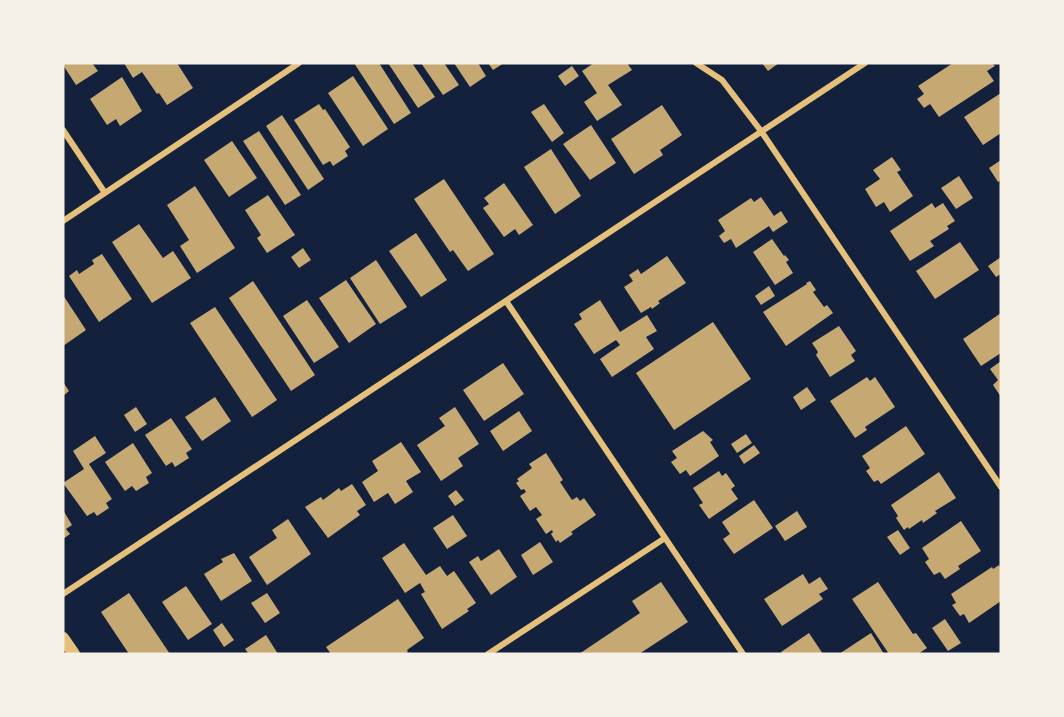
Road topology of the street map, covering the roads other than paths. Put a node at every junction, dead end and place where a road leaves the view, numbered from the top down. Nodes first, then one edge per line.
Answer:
1 (298, 63) edge
2 (696, 63) edge
3 (865, 63) edge
4 (63, 130) edge
5 (761, 131) junction
6 (105, 193) junction
7 (63, 221) edge
8 (506, 300) junction
9 (1001, 487) edge
10 (665, 538) junction
11 (63, 594) edge
12 (63, 638) edge
13 (74, 654) edge
14 (488, 654) edge
15 (743, 654) edge

1 - 6 street
2 - 5 street
3 - 5 street
4 - 6 street
5 - 8 street
5 - 9 street
6 - 7 street
8 - 10 street
8 - 11 street
10 - 14 street
10 - 15 street
12 - 13 main road

